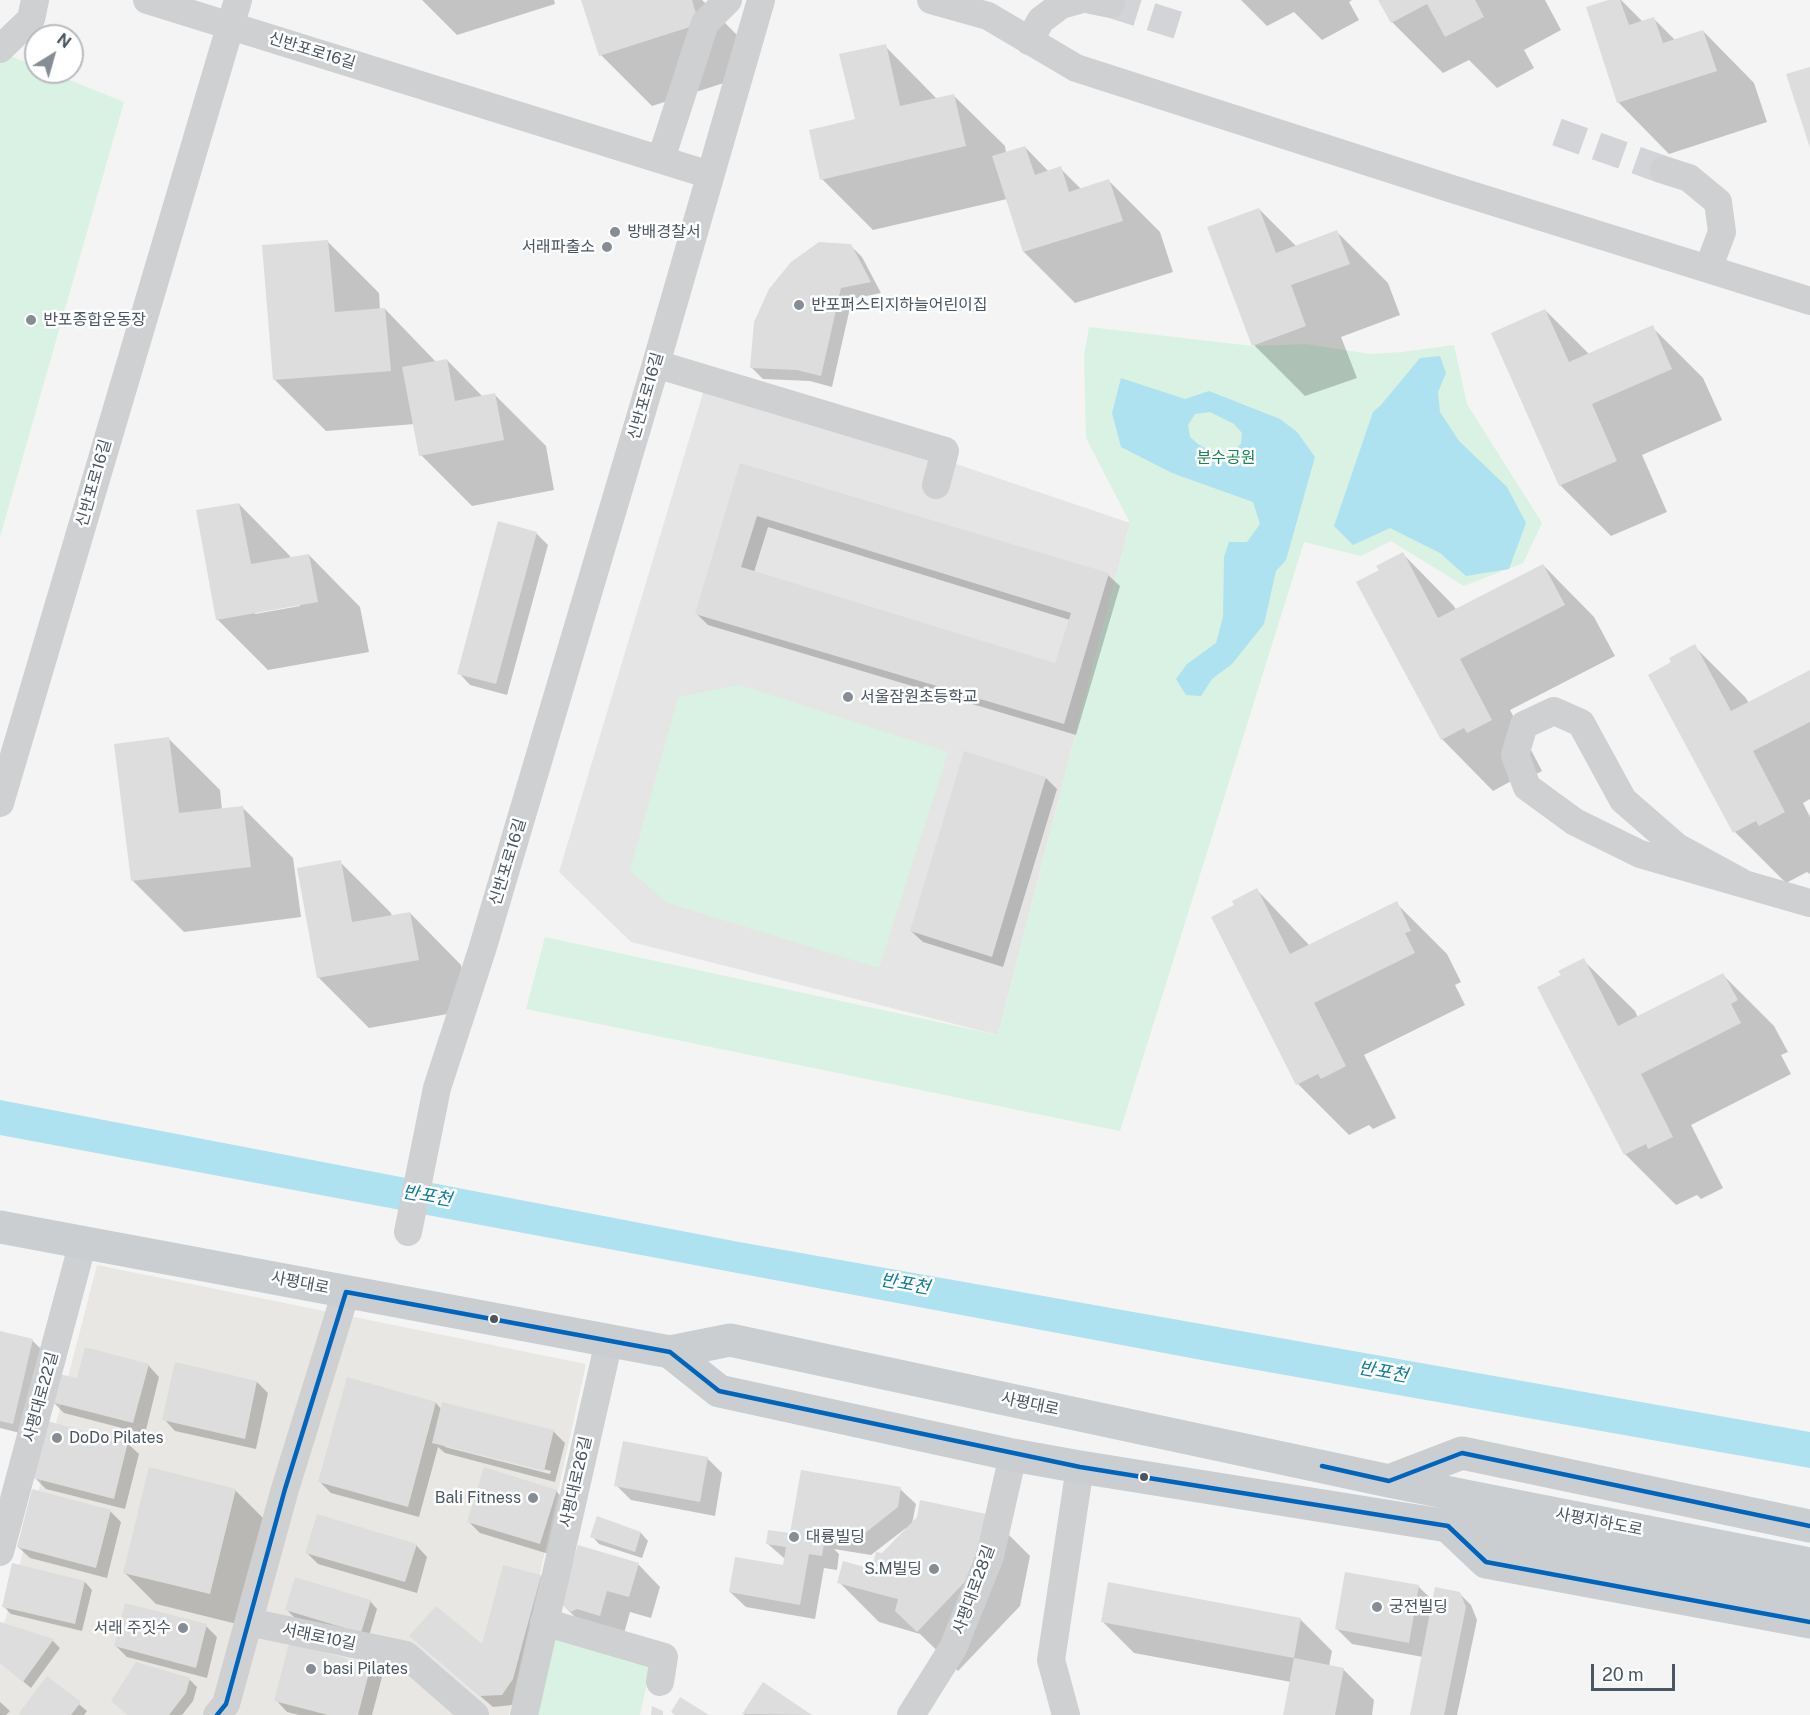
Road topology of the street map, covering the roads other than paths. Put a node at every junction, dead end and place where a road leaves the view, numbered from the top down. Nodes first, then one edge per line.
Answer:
1 (36, 0) edge
2 (147, 0) edge
3 (728, 0) edge
4 (761, 0) edge
5 (931, 0) edge
6 (1078, 0) edge
7 (233, 12) edge
8 (1029, 41) junction
9 (0, 49) edge
10 (661, 159) junction
11 (1664, 170) tunnel mouth
12 (710, 175) junction
13 (1708, 269) junction
14 (1810, 301) edge
15 (656, 364) junction
16 (936, 485) dead end
17 (0, 803) edge
18 (1741, 882) junction
19 (1810, 903) edge
20 (0, 1227) edge
21 (408, 1232) dead end
22 (83, 1242) junction
23 (346, 1292) junction
24 (609, 1341) junction
25 (670, 1352) junction
26 (1013, 1455) junction
27 (1080, 1467) junction
28 (1389, 1480) junction
29 (1448, 1526) junction
30 (1810, 1526) edge
31 (0, 1552) edge
32 (1810, 1564) edge
33 (1810, 1593) edge
34 (249, 1622) junction
35 (544, 1622) junction
36 (1810, 1622) edge
37 (660, 1682) dead end
38 (217, 1715) edge
39 (475, 1715) edge
40 (524, 1715) edge
41 (911, 1715) edge
42 (1066, 1715) edge

1 - 9 street
2 - 7 street
3 - 10 street
4 - 12 street
5 - 8 street
6 - 8 street
7 - 10 street, 신반포로16길
7 - 17 street, 신반포로16길
8 - 13 street
10 - 12 street, 신반포로16길
11 - 13 street
12 - 15 street, 신반포로16길
13 - 14 street
15 - 16 street
15 - 21 street, 신반포로16길
18 - 18 street
18 - 19 street
20 - 22 main road, 사평대로
22 - 23 main road, 사평대로
22 - 31 street, 사평대로22길
23 - 24 main road, 사평대로
23 - 34 street
24 - 25 main road, 사평대로
24 - 35 street, 사평대로26길
25 - 26 main road, 사평대로
25 - 28 main road, 사평대로
26 - 27 main road, 사평대로
26 - 41 street, 사평대로28길
27 - 29 main road, 사평대로
27 - 42 street
28 - 30 main road
28 - 32 main road, 사평지하도로
29 - 33 main road, 사평지하도로
29 - 36 main road
34 - 38 street
34 - 39 street, 서래로10길
35 - 37 street
35 - 40 street, 사평대로26길

